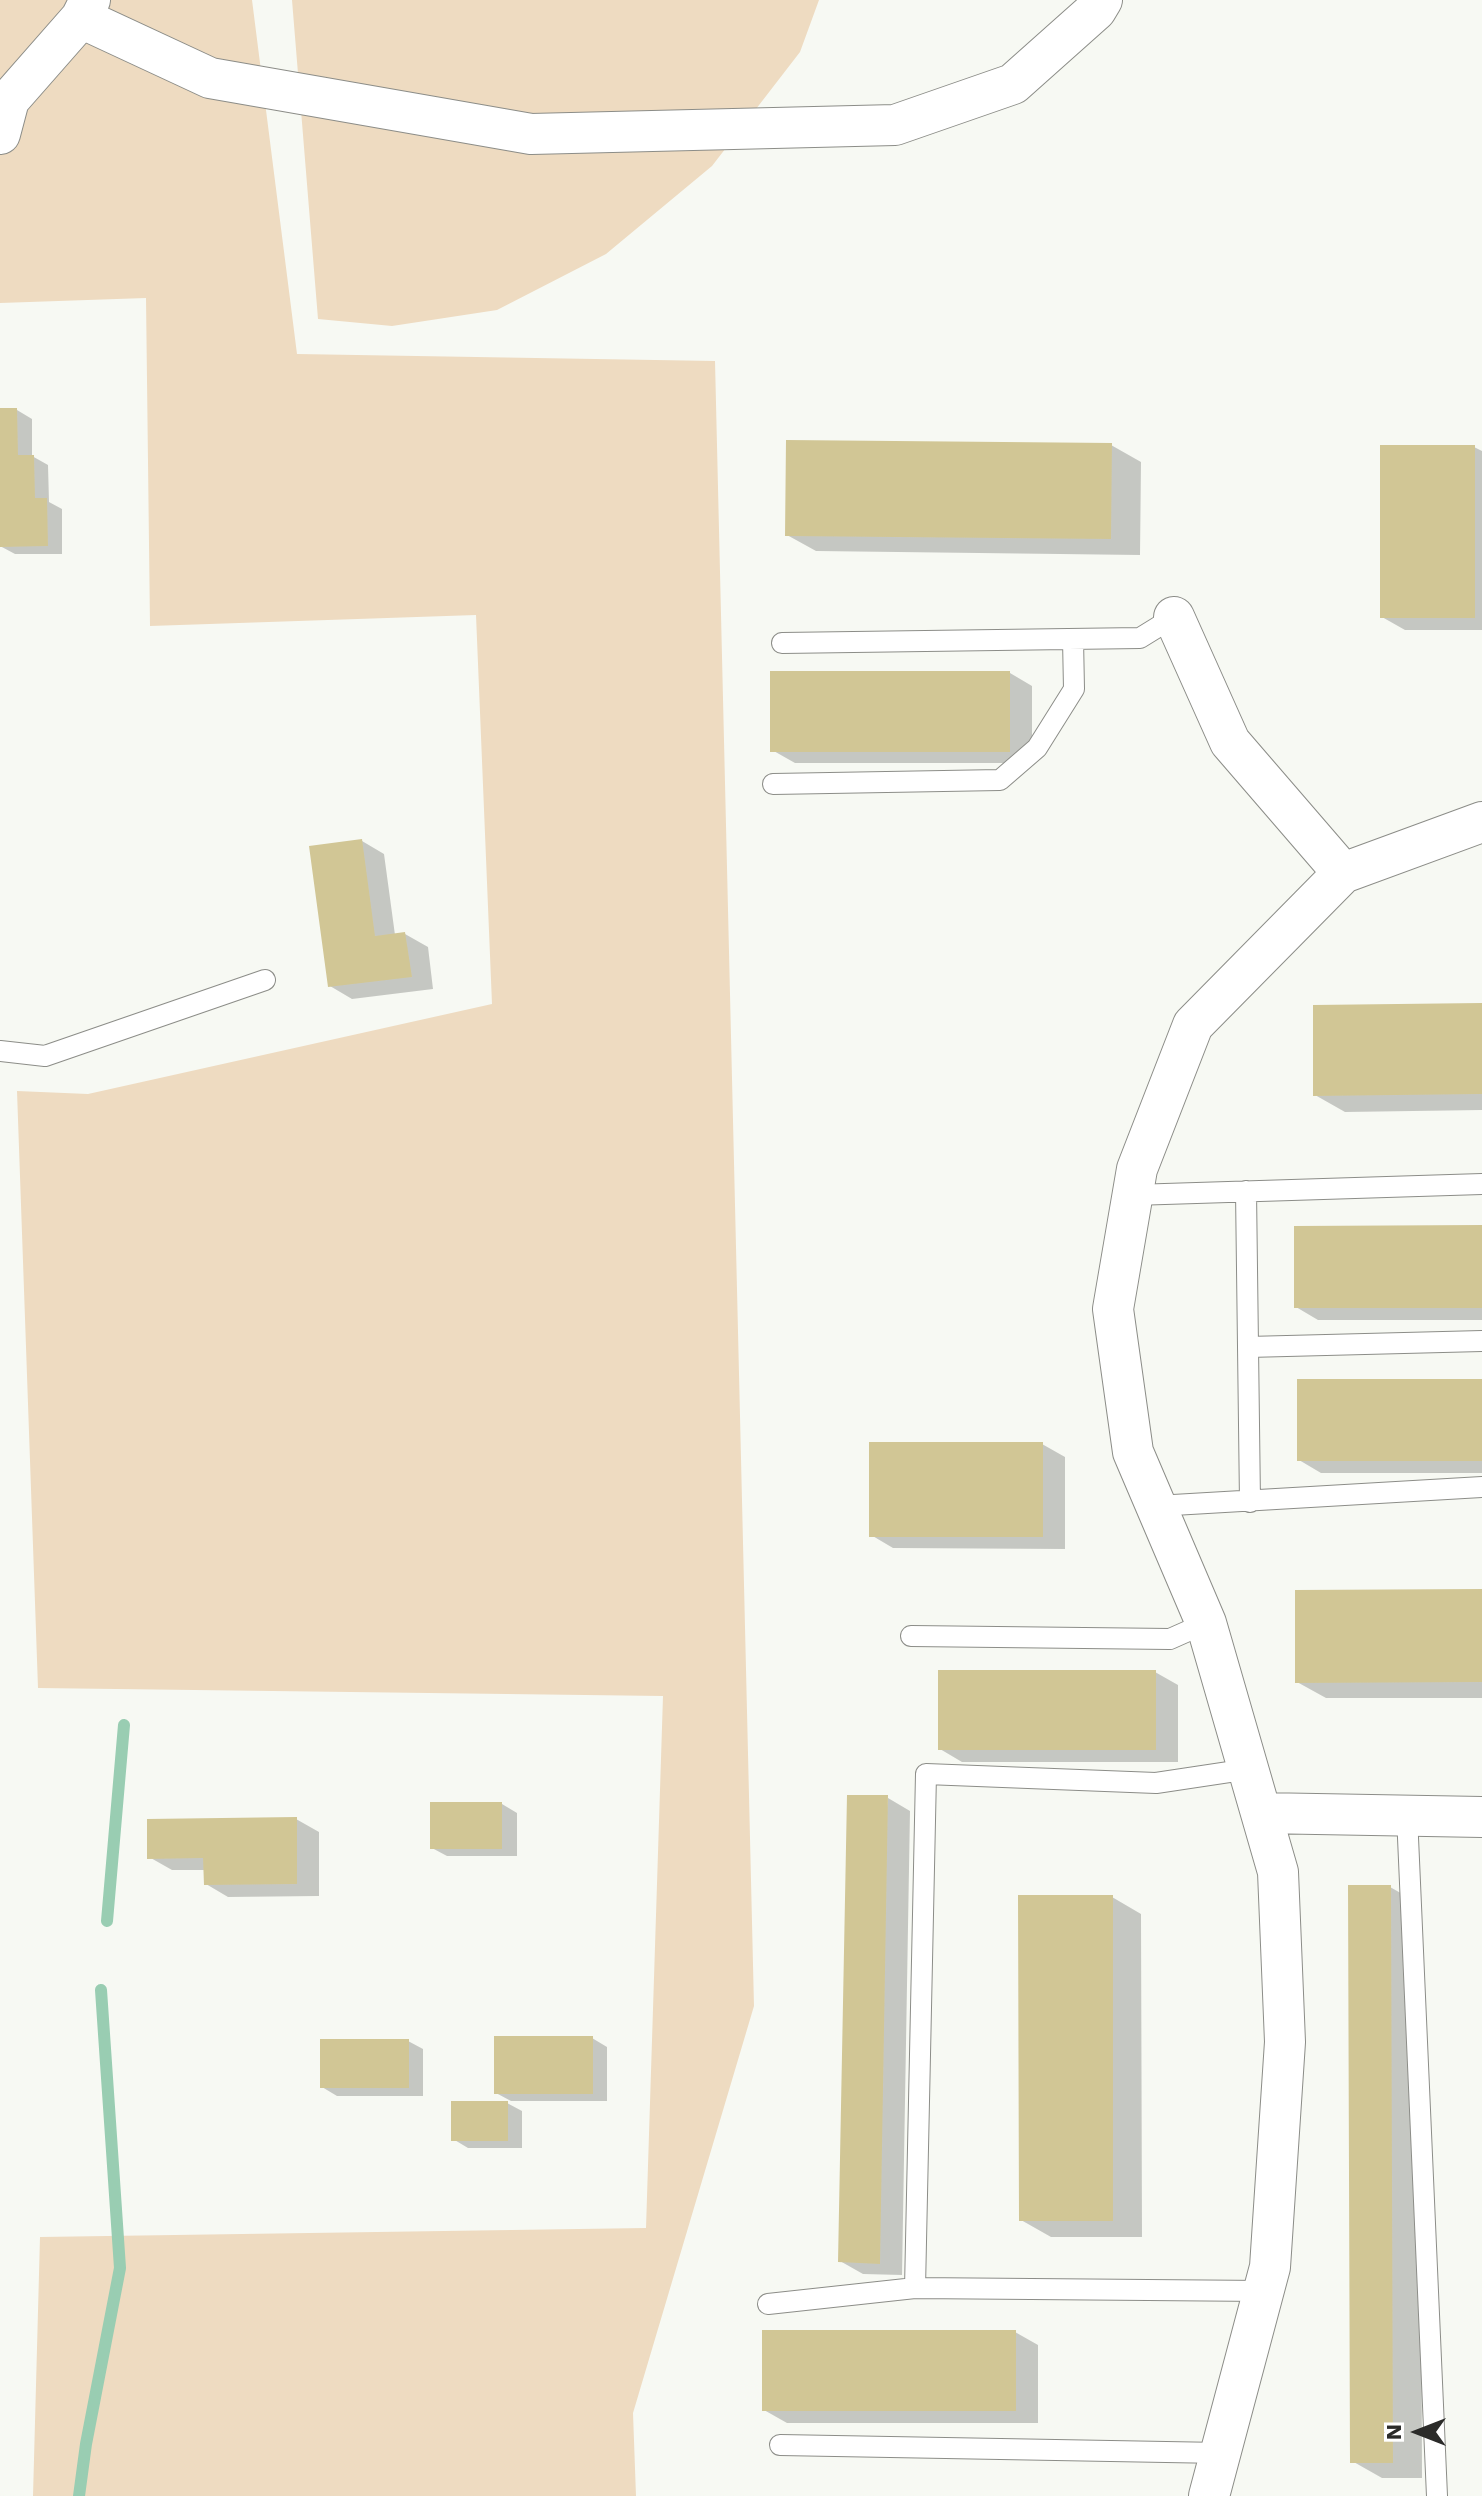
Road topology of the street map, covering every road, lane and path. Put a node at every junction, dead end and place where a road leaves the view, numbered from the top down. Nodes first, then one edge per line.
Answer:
1 (1102, 0) edge
2 (85, 9) edge
3 (0, 134) edge
4 (1174, 617) joint
5 (1073, 639) junction
6 (782, 643) dead end
7 (773, 784) dead end
8 (1482, 822) edge
9 (1343, 873) junction
10 (265, 980) dead end
11 (0, 1051) edge
12 (1482, 1184) edge
13 (1246, 1191) junction
14 (1133, 1195) junction
15 (1482, 1341) edge
16 (1248, 1347) junction
17 (1482, 1487) edge
18 (1250, 1502) junction
19 (1156, 1506) junction
20 (1206, 1623) junction
21 (911, 1636) dead end
22 (1249, 1769) junction
23 (1261, 1813) junction
24 (1407, 1815) junction
25 (1482, 1817) edge
26 (915, 2288) junction
27 (1264, 2291) junction
28 (768, 2304) dead end
29 (780, 2445) dead end
30 (1221, 2453) junction
31 (1209, 2496) edge
32 (1437, 2496) edge

1 - 2 street
2 - 3 street
4 - 5 lane
4 - 9 street
5 - 6 lane
5 - 7 lane
8 - 9 street
9 - 14 street
10 - 11 lane
12 - 13 lane
13 - 14 lane
13 - 16 lane
14 - 19 street
15 - 16 lane
16 - 18 lane
17 - 18 lane
18 - 19 lane
19 - 20 street
20 - 21 lane
20 - 22 street
22 - 23 street
22 - 26 lane
23 - 24 street
23 - 27 street
24 - 25 street
24 - 32 lane
26 - 27 lane
26 - 28 lane
27 - 30 street
29 - 30 lane
30 - 31 street

